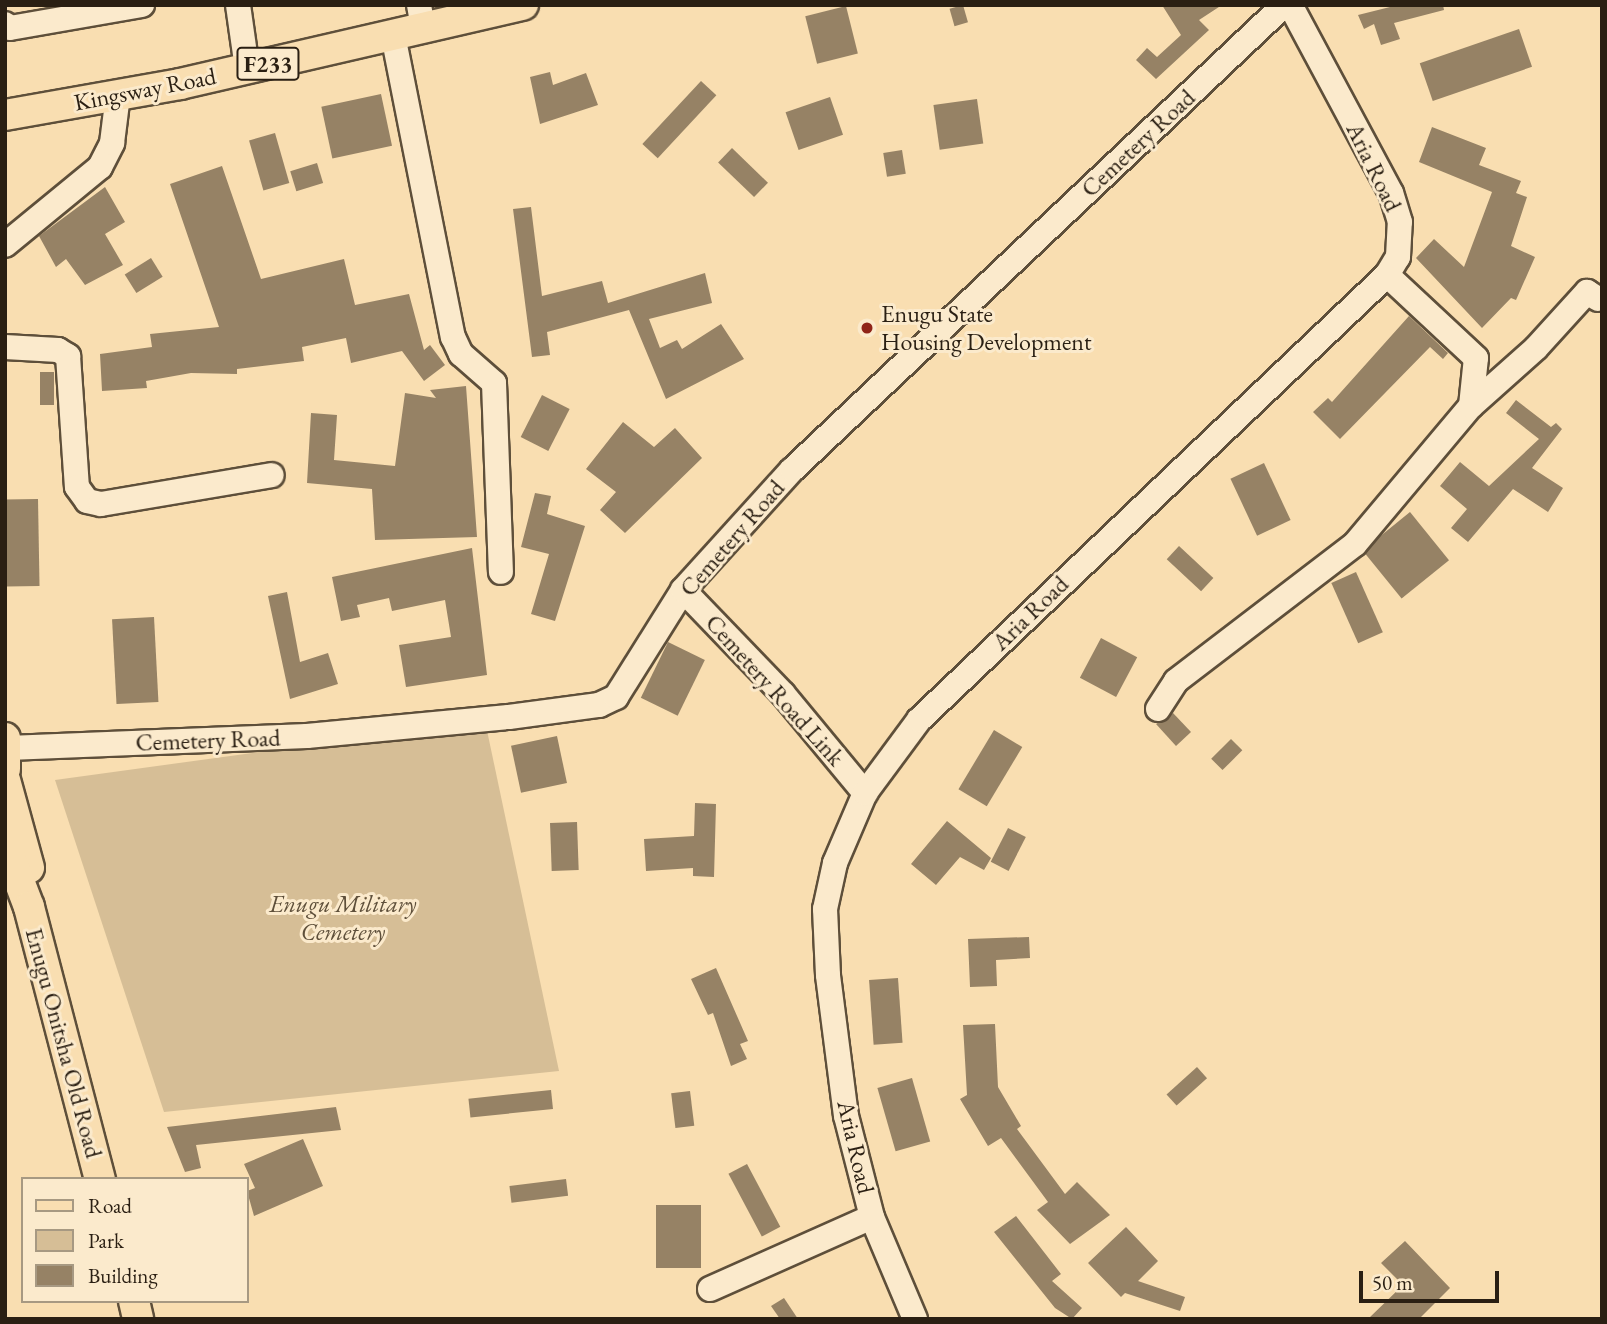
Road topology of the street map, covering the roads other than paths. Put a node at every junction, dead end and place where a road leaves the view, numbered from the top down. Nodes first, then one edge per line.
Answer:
1 (142, 5) edge
2 (238, 5) edge
3 (523, 5) edge
4 (1284, 5) edge
5 (1290, 5) edge
6 (421, 17) edge
7 (5, 24) edge
8 (393, 35) junction
9 (247, 68) junction
10 (118, 95) junction
11 (12, 112) edge
12 (5, 246) edge
13 (1387, 275) junction
14 (1598, 299) dead end
15 (5, 348) edge
16 (1471, 406) junction
17 (272, 475) dead end
18 (501, 572) dead end
19 (683, 590) junction
20 (1158, 709) dead end
21 (6, 751) edge
22 (5, 780) edge
23 (865, 793) junction
24 (5, 844) edge
25 (29, 907) junction
26 (99, 1177) edge
27 (872, 1217) junction
28 (710, 1289) dead end
29 (915, 1319) edge

1 - 7 street
2 - 9 street
3 - 6 main road, Kingsway Road / F233
4 - 19 street, Cemetery Road
5 - 13 street, Aria Road
6 - 8 main road, Kingsway Road / F233
8 - 9 main road, Kingsway Road / F233
8 - 18 street
9 - 10 main road, Kingsway Road / F233
10 - 11 main road, Kingsway Road / F233
10 - 12 street
13 - 16 street
13 - 23 street, Aria Road
14 - 16 street
15 - 17 street
16 - 20 street
19 - 21 street, Cemetery Road
19 - 23 street, Cemetery Road Link
22 - 25 main road
23 - 27 street, Aria Road
24 - 25 main road
25 - 26 main road, Enugu Onitsha Old Road
27 - 28 street
27 - 29 street, Aria Road

